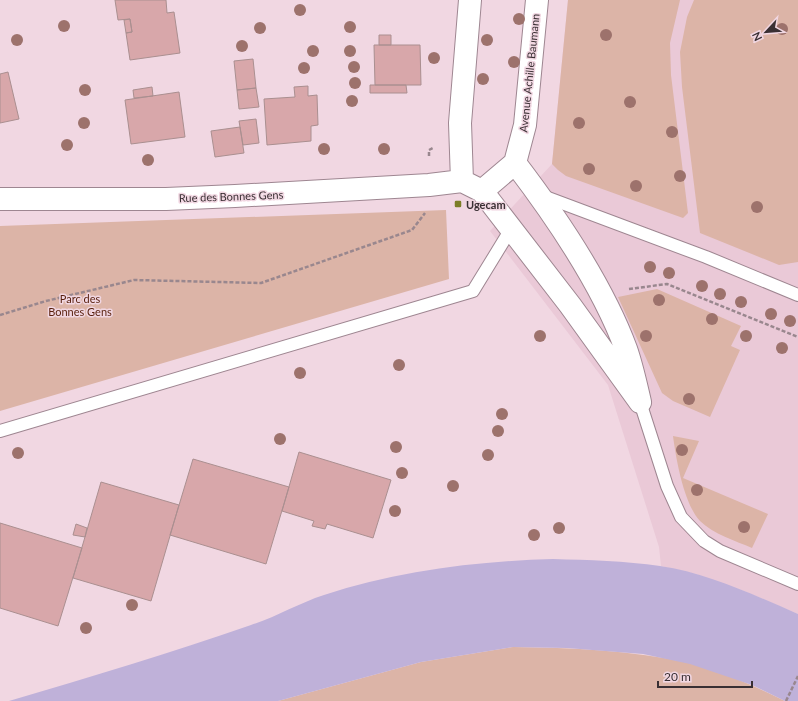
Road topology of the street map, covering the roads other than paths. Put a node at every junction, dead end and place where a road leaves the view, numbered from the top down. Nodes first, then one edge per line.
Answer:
1 (470, 0) edge
2 (537, 0) edge
3 (515, 163) junction
4 (462, 181) junction
5 (482, 191) junction
6 (540, 195) junction
7 (0, 199) edge
8 (511, 230) junction
9 (798, 295) edge
10 (640, 402) junction
11 (0, 431) edge
12 (798, 584) edge

1 - 4 street
2 - 3 street, Avenue Achille Baumann
3 - 5 street
3 - 6 street
4 - 5 street
4 - 7 street, Rue des Bonnes Gens
5 - 8 street
6 - 9 lane
6 - 10 street
8 - 10 street
8 - 11 lane
10 - 12 lane

